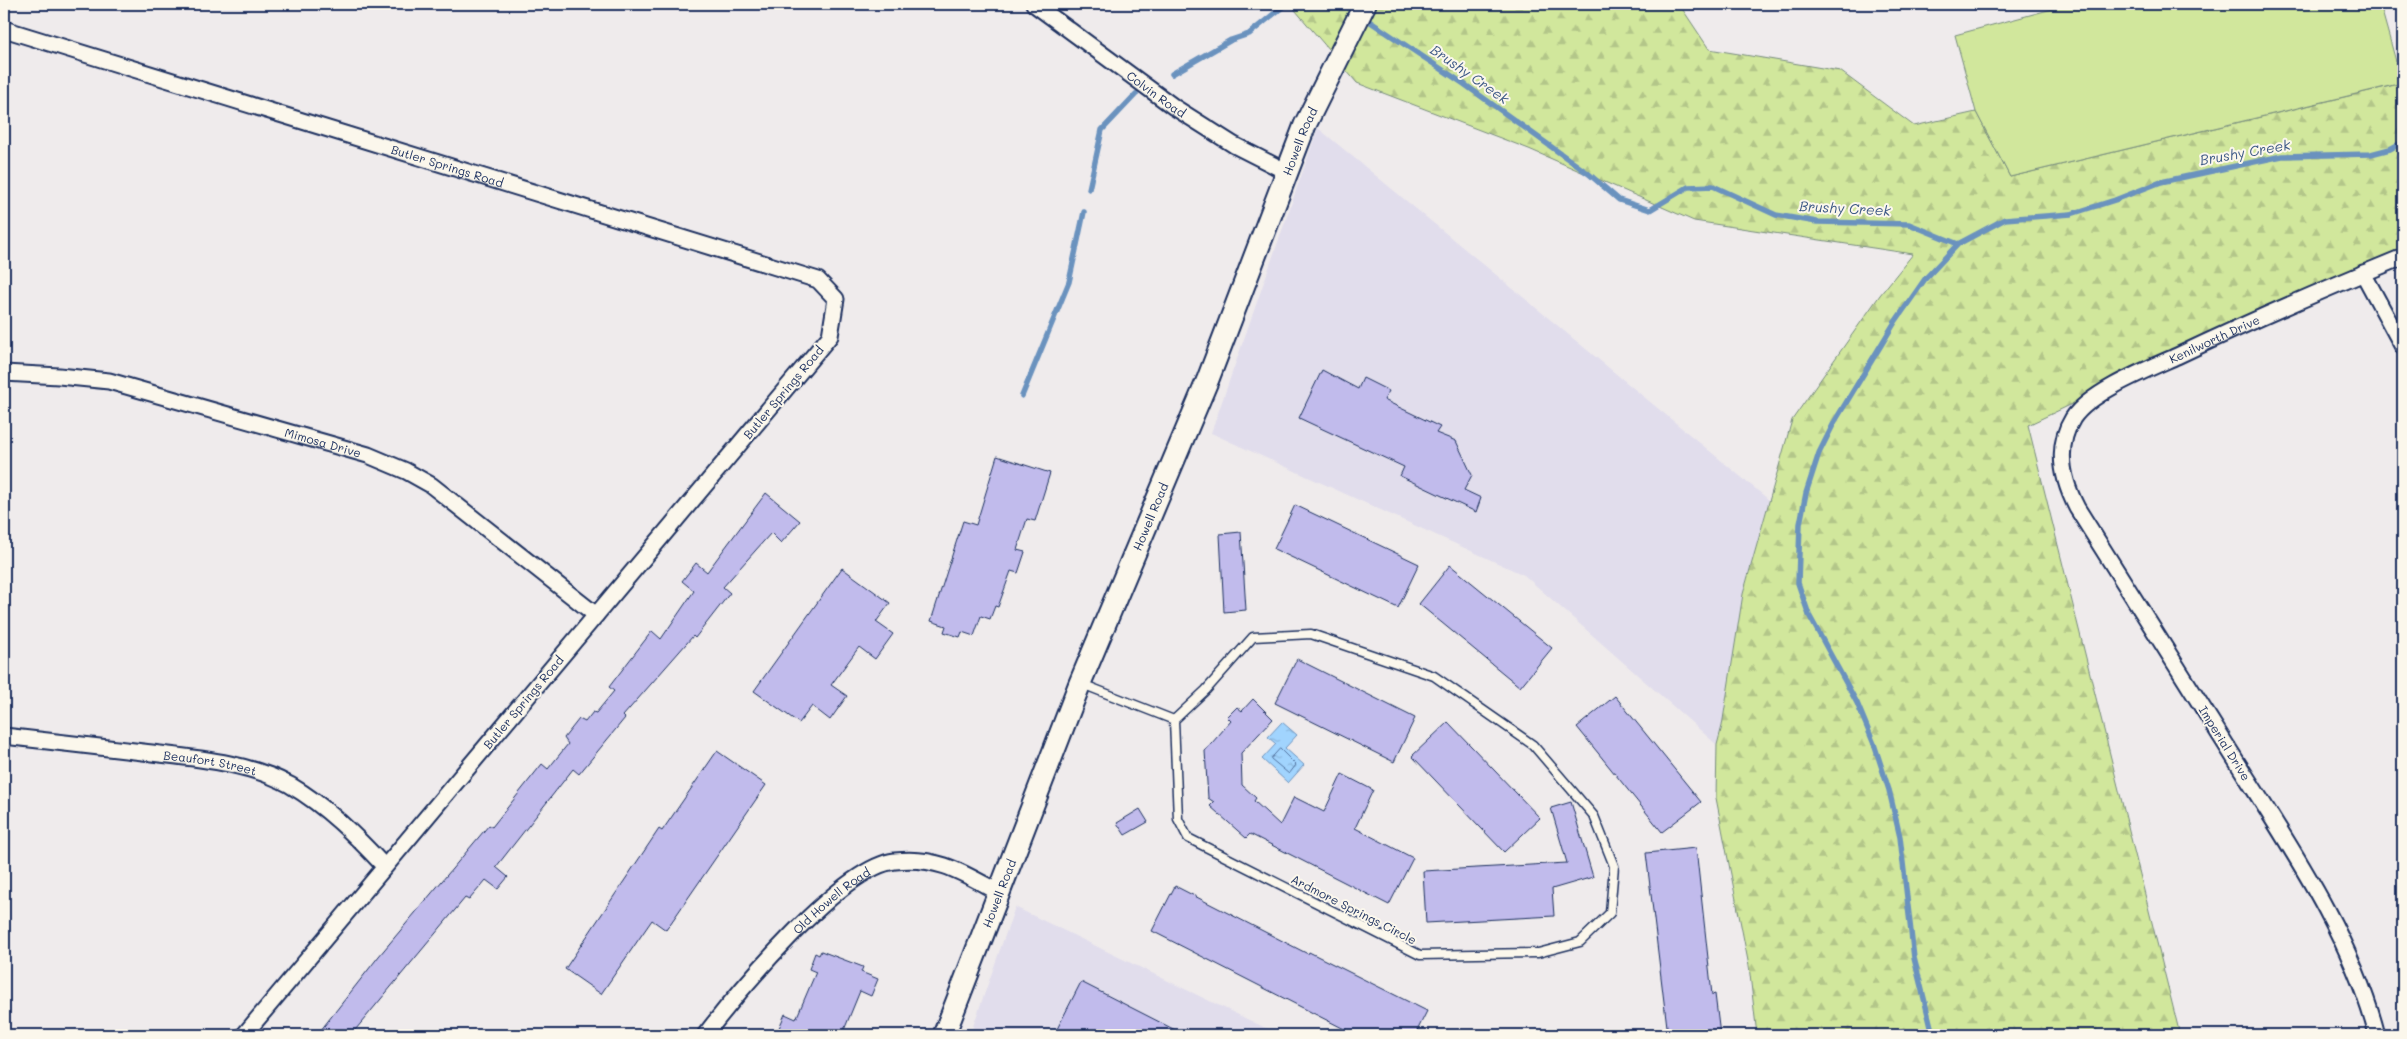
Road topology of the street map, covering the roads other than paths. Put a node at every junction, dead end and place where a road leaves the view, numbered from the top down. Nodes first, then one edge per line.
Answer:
1 (1034, 4) edge
2 (1365, 4) edge
3 (4, 28) edge
4 (1287, 172) junction
5 (2403, 256) edge
6 (2362, 273) junction
7 (2403, 347) edge
8 (4, 373) edge
9 (2061, 459) joint
10 (596, 615) junction
11 (1080, 683) junction
12 (1174, 720) junction
13 (4, 736) edge
14 (384, 866) junction
15 (998, 892) junction
16 (244, 1035) edge
17 (705, 1035) edge
18 (944, 1035) edge
19 (2377, 1035) edge

1 - 4 street, Colvin Road
2 - 4 main road, Howell Road
3 - 10 street, Butler Springs Road
4 - 11 main road, Howell Road
5 - 6 street, Kenilworth Drive
6 - 7 street
6 - 9 street, Kenilworth Drive
8 - 10 street, Mimosa Drive
9 - 19 street, Imperial Drive
10 - 14 street, Butler Springs Road
11 - 12 lane
11 - 15 main road, Howell Road
12 - 12 lane, Ardmore Springs Circle
13 - 14 street, Beaufort Street
14 - 16 street, Butler Springs Road
15 - 17 street, Old Howell Road
15 - 18 main road, Howell Road

